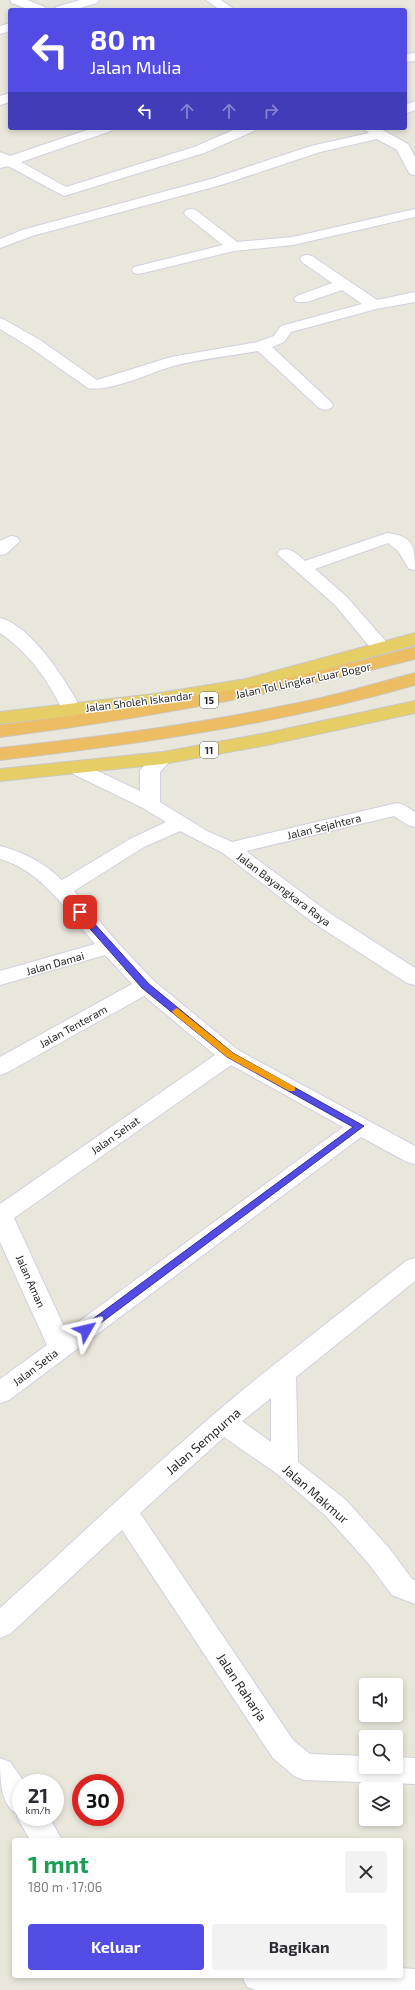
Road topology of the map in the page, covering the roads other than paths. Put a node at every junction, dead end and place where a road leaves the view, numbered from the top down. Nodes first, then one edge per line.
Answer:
1 (16, 0) edge
2 (93, 0) edge
3 (212, 0) edge
4 (37, 8) edge
5 (67, 8) edge
6 (225, 8) edge
7 (100, 130) edge
8 (244, 130) edge
9 (375, 131) edge
10 (3, 160) edge
11 (415, 171) edge
12 (191, 213) dead end
13 (415, 213) edge
14 (0, 244) edge
15 (234, 247) junction
16 (307, 259) dead end
17 (139, 270) dead end
18 (344, 284) junction
19 (415, 298) edge
20 (302, 299) dead end
21 (374, 304) junction
22 (0, 323) edge
23 (261, 346) junction
24 (325, 404) dead end
25 (286, 554) dead end
26 (415, 565) edge
27 (302, 568) junction
28 (0, 624) edge
29 (415, 639) edge
30 (381, 648) junction
31 (415, 653) edge
32 (415, 679) edge
33 (415, 707) edge
34 (72, 710) junction
35 (0, 718) edge
36 (0, 731) edge
37 (0, 754) edge
38 (164, 758) junction
39 (76, 768) junction
40 (0, 775) edge
41 (150, 804) junction
42 (415, 821) edge
43 (181, 823) junction
44 (230, 849) junction
45 (0, 852) edge
46 (61, 890) junction
47 (109, 947) junction
48 (0, 978) edge
49 (415, 978) edge
50 (146, 986) junction
51 (230, 1055) junction
52 (0, 1067) edge
53 (360, 1126) junction
54 (415, 1156) edge
55 (0, 1215) edge
56 (415, 1267) edge
57 (61, 1348) junction
58 (283, 1372) junction
59 (0, 1394) edge
60 (224, 1422) junction
61 (285, 1466) junction
62 (124, 1511) junction
63 (415, 1592) edge
64 (0, 1626) edge
65 (0, 1771) edge
66 (415, 1771) edge
67 (12, 1789) edge
68 (38, 1826) edge
69 (46, 1838) edge
70 (297, 1978) edge
71 (415, 1984) edge

1 - 4 street
2 - 5 street
3 - 6 street
7 - 10 street
8 - 10 street
9 - 11 street
9 - 14 street
12 - 15 street
13 - 15 street
15 - 17 street
16 - 18 street
18 - 20 street
18 - 21 street
19 - 21 street
21 - 23 street
22 - 23 street
23 - 24 street
25 - 27 street
26 - 27 street
27 - 30 street
28 - 34 street
29 - 30 highway, Jalan Sholeh Iskandar
30 - 34 highway, Jalan Sholeh Iskandar
31 - 36 highway, Jalan Tol Lingkar Luar Bogor / 15
32 - 37 highway, 15
33 - 38 highway, 11
34 - 35 highway, Jalan Sholeh Iskandar
38 - 39 highway, 11
38 - 41 street
39 - 40 highway, 11
39 - 41 street, Jalan Bayangkara Raya
41 - 43 street, Jalan Bayangkara Raya
42 - 44 street, Jalan Sejahtera
43 - 44 street, Jalan Bayangkara Raya
43 - 46 street
44 - 49 street, Jalan Bayangkara Raya
45 - 46 street
46 - 47 street
47 - 48 street, Jalan Damai
47 - 50 street
50 - 51 street
50 - 52 street, Jalan Tenteram
51 - 53 street
51 - 55 street, Jalan Sehat
53 - 54 street
53 - 57 street, Jalan Setia
55 - 57 street, Jalan Aman
56 - 58 street, Jalan Sempurna
57 - 59 street, Jalan Setia
58 - 60 street, Jalan Sempurna
58 - 61 street
60 - 61 street, Jalan Makmur
60 - 62 street, Jalan Sempurna
61 - 63 street, Jalan Makmur
62 - 64 street, Jalan Sempurna
62 - 66 street, Jalan Raharja
65 - 67 street
68 - 69 street
70 - 71 street

